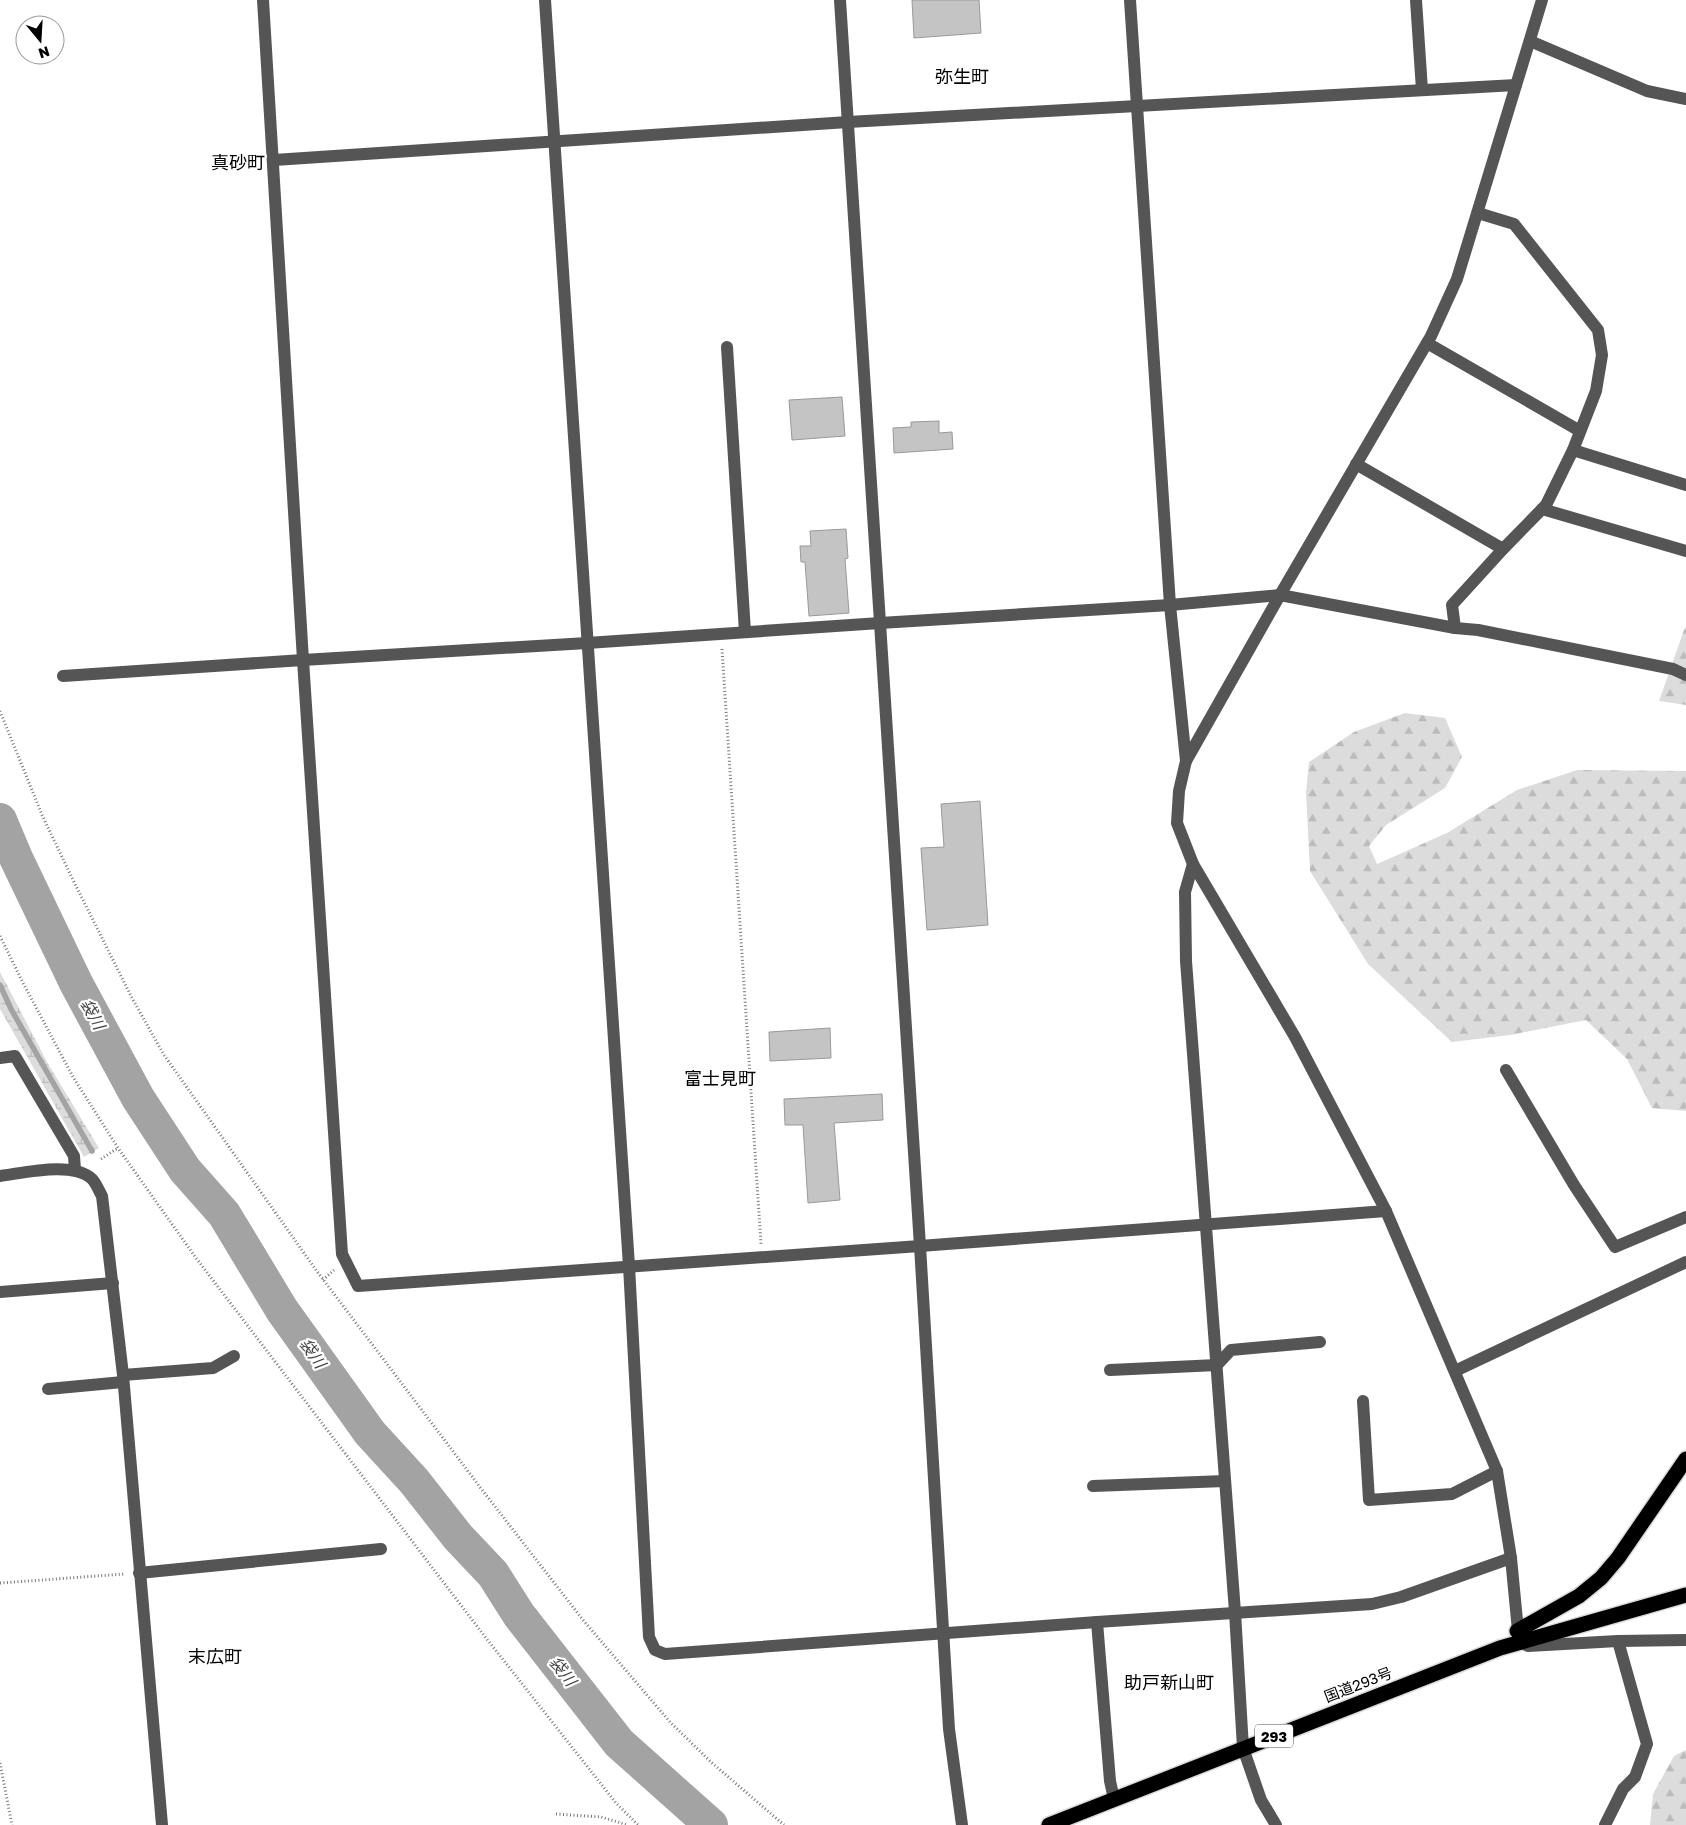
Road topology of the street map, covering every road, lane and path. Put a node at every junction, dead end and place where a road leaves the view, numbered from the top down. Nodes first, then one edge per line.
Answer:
1 (263, 0) edge
2 (545, 0) edge
3 (840, 0) edge
4 (1130, 0) edge
5 (1416, 0) edge
6 (1542, 0) edge
7 (1530, 41) junction
8 (1516, 85) junction
9 (1422, 90) junction
10 (1686, 99) edge
11 (1137, 107) junction
12 (848, 122) junction
13 (554, 142) junction
14 (274, 160) junction
15 (1478, 213) junction
16 (1427, 343) junction
17 (726, 347) dead end
18 (1580, 431) junction
19 (1572, 450) junction
20 (1356, 464) junction
21 (1686, 486) edge
22 (1542, 509) junction
23 (1503, 549) junction
24 (1686, 551) edge
25 (1280, 596) junction
26 (1170, 605) junction
27 (880, 623) junction
28 (1454, 628) junction
29 (745, 632) junction
30 (721, 634) junction
31 (587, 643) junction
32 (303, 660) junction
33 (1686, 675) edge
34 (63, 676) dead end
35 (1186, 761) junction
36 (1193, 864) junction
37 (0, 936) edge
38 (0, 1058) edge
39 (1506, 1070) dead end
40 (118, 1148) junction
41 (102, 1159) dead end
42 (75, 1170) junction
43 (0, 1176) edge
44 (1386, 1211) junction
45 (1686, 1217) edge
46 (1207, 1223) junction
47 (920, 1246) junction
48 (762, 1257) junction
49 (1686, 1262) edge
50 (629, 1266) junction
51 (336, 1269) dead end
52 (323, 1280) dead end
53 (112, 1283) junction
54 (0, 1292) edge
55 (1320, 1342) dead end
56 (234, 1356) dead end
57 (1217, 1365) junction
58 (1110, 1370) dead end
59 (1454, 1371) junction
60 (123, 1379) junction
61 (48, 1389) dead end
62 (1363, 1401) dead end
63 (1686, 1459) edge
64 (1497, 1472) junction
65 (1225, 1481) junction
66 (1093, 1486) dead end
67 (381, 1549) dead end
68 (1511, 1558) junction
69 (139, 1573) junction
70 (0, 1583) edge
71 (1686, 1595) edge
72 (1235, 1612) junction
73 (1097, 1622) junction
74 (945, 1632) junction
75 (1518, 1636) junction
76 (1686, 1640) edge
77 (1618, 1641) junction
78 (1243, 1748) junction
79 (0, 1763) edge
80 (1114, 1799) junction
81 (556, 1814) dead end
82 (12, 1825) edge
83 (162, 1825) edge
84 (628, 1825) edge
85 (638, 1825) edge
86 (962, 1825) edge
87 (1049, 1825) edge
88 (1276, 1825) edge
89 (1605, 1825) edge

1 - 14 street
2 - 13 street
3 - 12 street
4 - 11 street
5 - 9 street
6 - 7 street
7 - 8 street
7 - 10 street
8 - 9 street
8 - 15 street
9 - 11 street
11 - 12 street
11 - 26 street
12 - 13 street
12 - 27 street
13 - 14 street
13 - 31 street
14 - 32 street
15 - 16 street
15 - 18 street
16 - 18 street
16 - 20 street
17 - 29 street
18 - 19 street
19 - 21 street
19 - 22 street
20 - 23 street
20 - 25 street
22 - 23 street
22 - 24 street
23 - 28 street
25 - 26 street
25 - 28 street
25 - 35 street
26 - 27 street
26 - 35 street
27 - 29 street
27 - 47 street
28 - 33 street
29 - 30 street
30 - 31 street
30 - 48 path
31 - 32 street
31 - 50 street
32 - 34 street
32 - 50 street
35 - 36 street
36 - 44 street
36 - 46 street
37 - 40 path
38 - 42 street
39 - 45 street
40 - 41 path
40 - 85 path
42 - 43 street
42 - 53 street
44 - 46 street
44 - 59 street
46 - 47 street
46 - 57 street
47 - 48 street
47 - 74 street
48 - 50 street
49 - 59 street
50 - 74 street
51 - 52 path
53 - 54 street
53 - 60 street
55 - 57 street
56 - 60 street
57 - 58 street
57 - 65 street
59 - 64 street
60 - 61 street
60 - 69 street
62 - 64 street
63 - 75 highway, 国道293号
64 - 68 street
65 - 66 street
65 - 72 street
67 - 69 street
68 - 72 street
68 - 75 street
69 - 70 path
69 - 83 street
71 - 75 highway, 国道293号
72 - 73 street
72 - 78 street
73 - 74 street
73 - 80 street
74 - 86 street
75 - 77 street
75 - 78 highway, 国道293号 / 293
76 - 77 street
77 - 89 street
78 - 80 highway, 国道293号 / 293
78 - 88 street
79 - 82 path
80 - 87 highway, 国道293号 / 293
81 - 84 path

